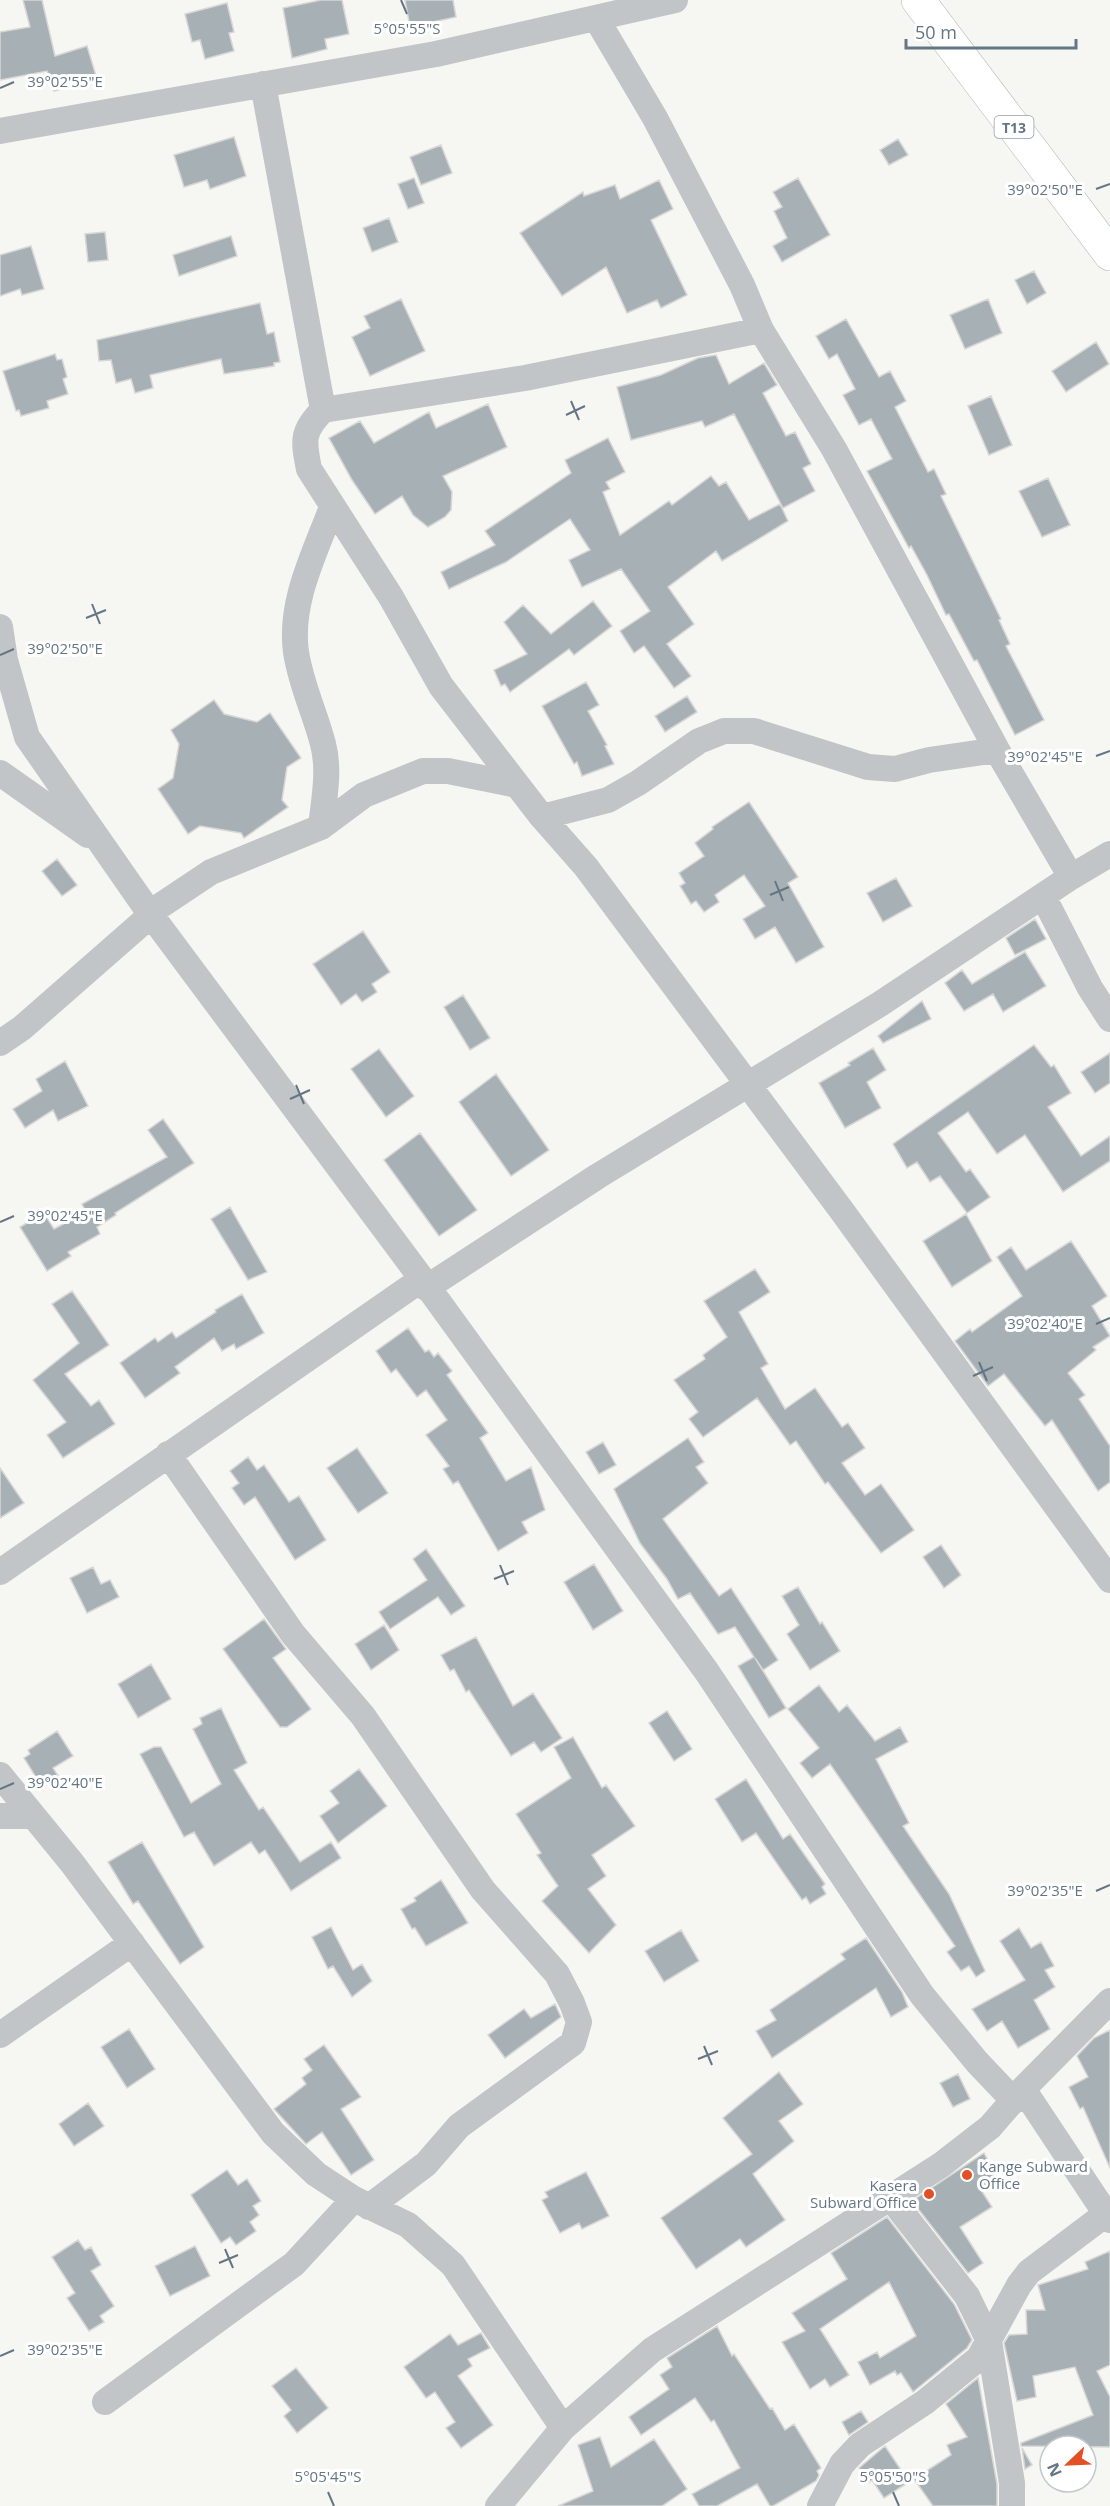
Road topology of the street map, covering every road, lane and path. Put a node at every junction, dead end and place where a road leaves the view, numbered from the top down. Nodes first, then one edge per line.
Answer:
1 (675, 0) edge
2 (918, 0) edge
3 (596, 18) junction
4 (263, 84) junction
5 (0, 131) edge
6 (1110, 254) edge
7 (761, 330) junction
8 (323, 410) junction
9 (332, 507) junction
10 (0, 627) edge
11 (0, 704) edge
12 (27, 736) junction
13 (997, 750) junction
14 (0, 773) edge
15 (517, 785) junction
16 (542, 817) junction
17 (321, 826) junction
18 (102, 845) junction
19 (1110, 854) edge
20 (1071, 877) junction
21 (1043, 896) junction
22 (151, 914) junction
23 (1110, 1019) edge
24 (0, 1043) edge
25 (747, 1086) junction
26 (424, 1284) junction
27 (168, 1454) junction
28 (0, 1572) edge
29 (1110, 1580) edge
30 (0, 1775) edge
31 (0, 1816) edge
32 (33, 1816) junction
33 (132, 1943) junction
34 (1110, 2001) edge
35 (0, 2035) edge
36 (1019, 2095) junction
37 (890, 2197) junction
38 (361, 2203) junction
39 (1108, 2217) edge
40 (989, 2341) junction
41 (105, 2402) dead end
42 (563, 2428) junction
43 (498, 2506) edge
44 (820, 2506) edge
45 (1012, 2506) edge

1 - 3 street
2 - 6 highway, T13
3 - 4 street
3 - 7 street
4 - 5 street
4 - 8 street
7 - 8 street
7 - 13 street
8 - 9 street
9 - 15 street
9 - 17 street
10 - 12 street
11 - 12 street
12 - 18 street
13 - 16 street
13 - 20 street
14 - 18 street
15 - 16 street
15 - 17 street
16 - 25 street
17 - 22 street
18 - 22 street
19 - 20 street
20 - 21 street
21 - 23 street
21 - 25 street
22 - 24 street
22 - 26 street
25 - 26 street
25 - 29 street
26 - 27 street
26 - 36 street
27 - 28 street
27 - 38 street
30 - 32 street
31 - 32 street
32 - 33 street
33 - 35 street
33 - 38 street
34 - 36 street
36 - 37 street
36 - 39 street
37 - 40 street
37 - 42 street
38 - 41 street
38 - 42 street
39 - 40 street
40 - 44 street
40 - 45 street
42 - 43 street

